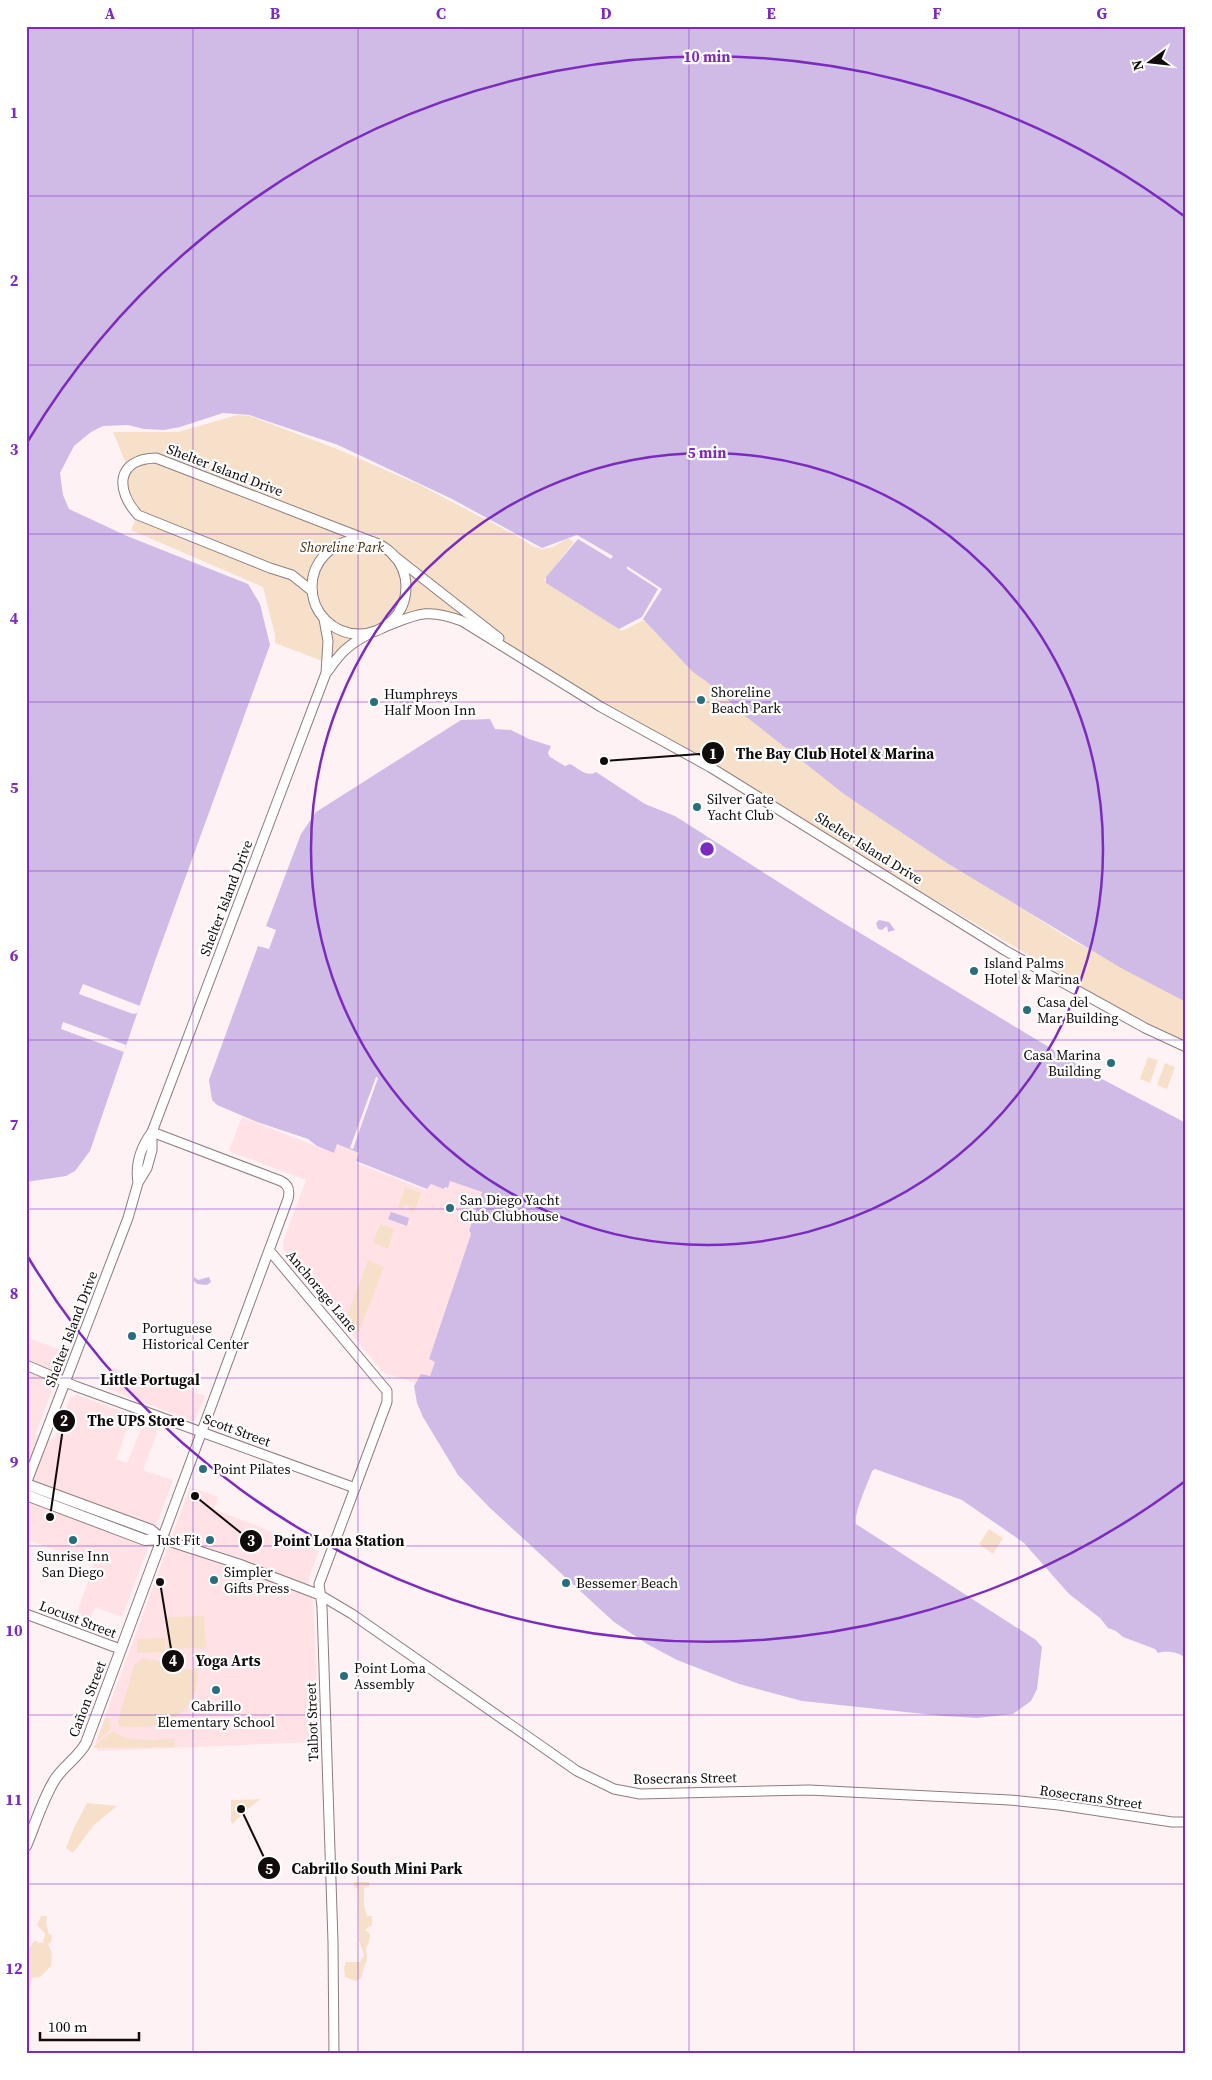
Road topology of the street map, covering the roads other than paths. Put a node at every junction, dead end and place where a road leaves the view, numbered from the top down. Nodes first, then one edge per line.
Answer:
1 (373, 542) junction
2 (393, 556) junction
3 (312, 591) junction
4 (324, 619) junction
5 (378, 630) junction
6 (540, 668) junction
7 (326, 673) junction
8 (1186, 1047) edge
9 (152, 1132) junction
10 (269, 1250) junction
11 (26, 1365) edge
12 (66, 1381) junction
13 (387, 1402) joint
14 (202, 1432) junction
15 (26, 1484) edge
16 (355, 1488) junction
17 (26, 1495) edge
18 (162, 1540) junction
19 (320, 1595) junction
20 (26, 1614) edge
21 (120, 1649) junction
22 (1186, 1822) edge
23 (26, 1846) edge
24 (334, 2054) edge

1 - 2 street, Shelter Island Drive
1 - 3 street
1 - 3 street, Shelter Island Drive
2 - 5 street, Shelter Island Drive
2 - 6 street, Shelter Island Drive
3 - 4 street
4 - 5 street, Shelter Island Drive
4 - 7 street
5 - 6 street, Shelter Island Drive
5 - 7 street
6 - 8 street, Shelter Island Drive
7 - 9 street, Shelter Island Drive
9 - 10 street, Anchorage Lane
9 - 12 street, Shelter Island Drive
10 - 13 street, Anchorage Lane
10 - 14 street
11 - 12 street, Scott Street
12 - 14 street, Scott Street
12 - 15 street, Shelter Island Drive
13 - 16 street, Talbot Street
14 - 16 street, Scott Street
14 - 18 street
15 - 18 main road, Rosecrans Street
16 - 19 street, Talbot Street
17 - 18 main road, Rosecrans Street
18 - 19 street, Rosecrans Street
18 - 21 main road, Cañon Street
19 - 22 street, Rosecrans Street
19 - 24 street, Talbot Street
20 - 21 street, Locust Street
21 - 23 main road, Cañon Street

